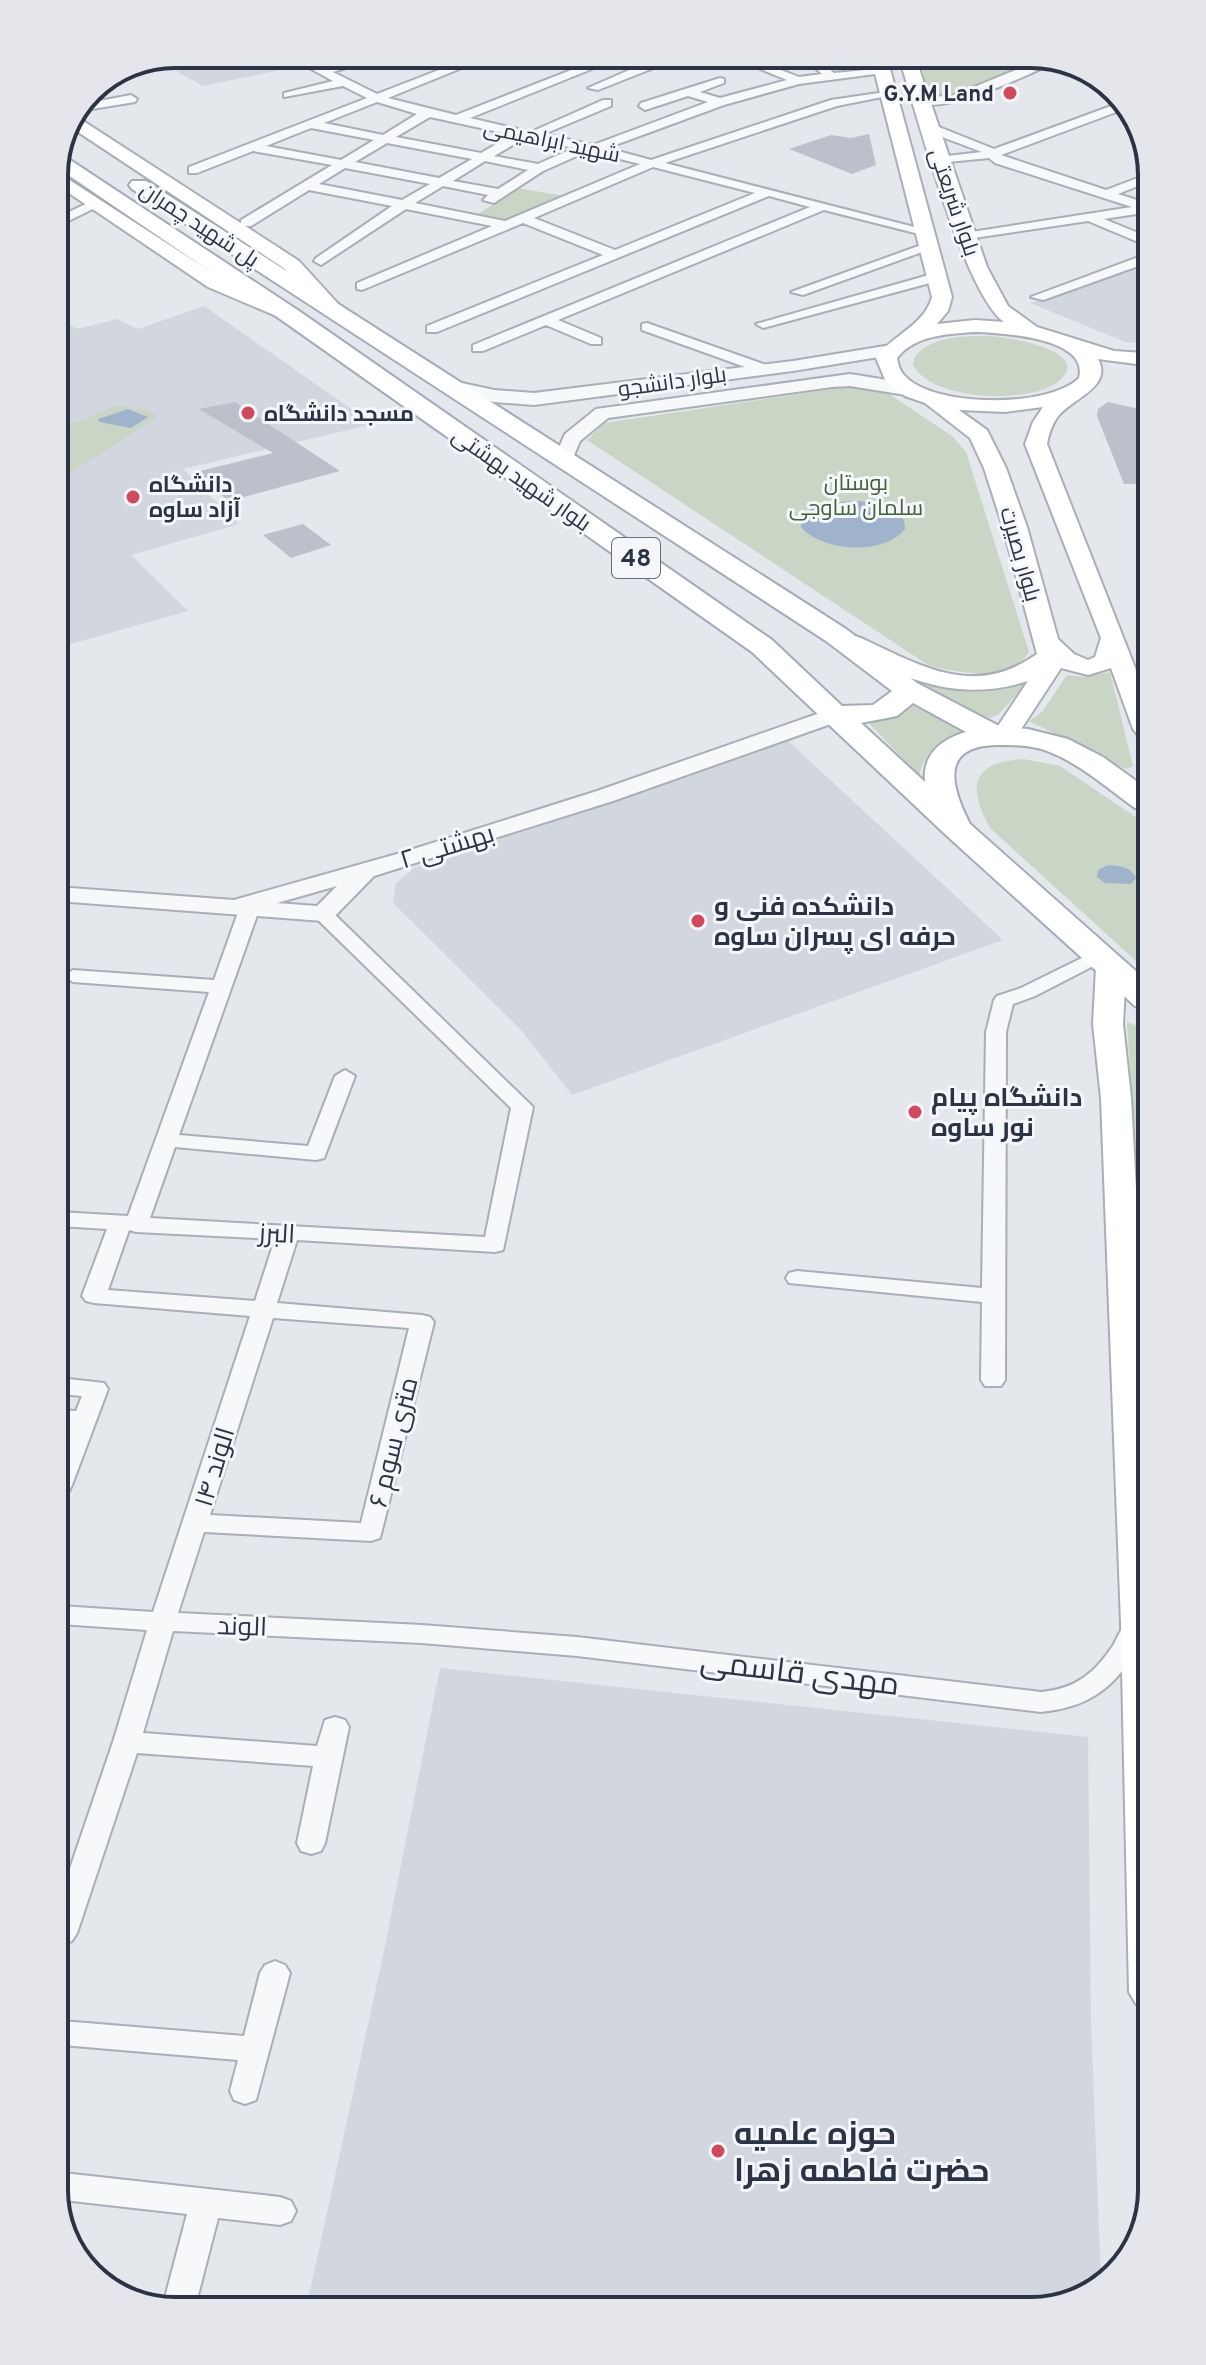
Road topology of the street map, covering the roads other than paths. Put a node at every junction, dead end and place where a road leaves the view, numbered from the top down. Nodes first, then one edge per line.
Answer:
1 (316, 68) edge
2 (333, 68) edge
3 (454, 68) edge
4 (587, 68) edge
5 (646, 68) edge
6 (766, 68) edge
7 (822, 68) edge
8 (859, 68) edge
9 (882, 68) edge
10 (910, 68) edge
11 (1031, 68) edge
12 (322, 71) junction
13 (831, 76) junction
14 (720, 81) dead end
15 (798, 81) junction
16 (343, 82) junction
17 (594, 88) dead end
18 (688, 92) junction
19 (888, 93) junction
20 (288, 95) dead end
21 (376, 98) junction
22 (131, 99) dead end
23 (920, 101) junction
24 (720, 102) junction
25 (607, 103) dead end
26 (94, 106) edge
27 (645, 106) dead end
28 (1114, 108) edge
29 (427, 113) junction
30 (456, 119) junction
31 (308, 124) junction
32 (80, 126) edge
33 (930, 128) junction
34 (528, 134) junction
35 (386, 139) junction
36 (73, 144) edge
37 (252, 147) junction
38 (591, 148) junction
39 (993, 154) junction
40 (483, 157) junction
41 (942, 160) junction
42 (345, 163) junction
43 (653, 163) junction
44 (68, 166) edge
45 (539, 168) junction
46 (193, 170) dead end
47 (443, 182) junction
48 (1138, 182) edge
49 (68, 184) edge
50 (304, 185) junction
51 (769, 192) junction
52 (499, 193) junction
53 (1107, 194) junction
54 (97, 204) junction
55 (403, 205) junction
56 (823, 206) junction
57 (1138, 206) edge
58 (1138, 209) edge
59 (68, 217) edge
60 (465, 217) junction
61 (1090, 217) junction
62 (523, 218) junction
63 (246, 223) dead end
64 (508, 225) junction
65 (924, 230) junction
66 (965, 237) junction
67 (1138, 238) edge
68 (616, 255) junction
69 (321, 261) dead end
70 (1138, 261) edge
71 (936, 277) junction
72 (362, 286) dead end
73 (798, 292) dead end
74 (1038, 297) dead end
75 (939, 306) junction
76 (998, 307) junction
77 (333, 310) junction
78 (291, 316) junction
79 (543, 319) junction
80 (763, 324) dead end
81 (647, 327) dead end
82 (432, 329) dead end
83 (1031, 331) junction
84 (912, 337) junction
85 (596, 341) dead end
86 (1073, 346) junction
87 (478, 348) dead end
88 (891, 350) junction
89 (793, 366) junction
90 (1138, 366) edge
91 (764, 369) junction
92 (1138, 370) edge
93 (804, 384) junction
94 (453, 387) junction
95 (1076, 391) junction
96 (916, 392) junction
97 (572, 395) junction
98 (603, 413) junction
99 (563, 461) junction
100 (836, 635) junction
101 (1113, 638) junction
102 (1048, 648) junction
103 (907, 689) junction
104 (1138, 707) edge
105 (837, 714) junction
106 (1000, 736) junction
107 (1138, 797) edge
108 (957, 829) junction
109 (368, 869) junction
110 (68, 895) edge
111 (245, 906) junction
112 (323, 914) junction
113 (1105, 962) junction
114 (73, 976) dead end
115 (223, 987) junction
116 (1138, 991) edge
117 (345, 1076) dead end
118 (168, 1140) junction
119 (68, 1220) edge
120 (128, 1224) junction
121 (288, 1234) junction
122 (797, 1278) dead end
123 (993, 1296) junction
124 (262, 1310) junction
125 (993, 1380) dead end
126 (68, 1387) edge
127 (71, 1419) edge
128 (197, 1523) junction
129 (1138, 1579) edge
130 (68, 1616) edge
131 (162, 1623) junction
132 (1138, 1626) edge
133 (424, 1634) joint
134 (335, 1727) dead end
135 (127, 1742) junction
136 (327, 1757) junction
137 (311, 1843) dead end
138 (68, 1915) edge
139 (275, 1973) dead end
140 (68, 2033) edge
141 (256, 2049) junction
142 (245, 2091) dead end
143 (68, 2187) edge
144 (206, 2203) junction
145 (280, 2211) dead end
146 (182, 2297) edge

1 - 12 street, شهید ابراهیمی
2 - 12 street
3 - 21 street
4 - 30 street
5 - 17 street
6 - 15 street
7 - 13 street
8 - 13 street
9 - 19 main road, بلوار شریعتی
10 - 23 main road, بلوار شریعتی
11 - 23 street
12 - 16 street, شهید ابراهیمی
13 - 15 street
14 - 18 street
15 - 24 street
16 - 20 street
16 - 21 street, شهید ابراهیمی
18 - 24 street
18 - 27 street
19 - 43 street
19 - 65 main road, بلوار شریعتی
21 - 29 street, شهید ابراهیمی
21 - 31 street
22 - 26 street
23 - 33 main road, بلوار شریعتی
24 - 38 street
25 - 34 street
28 - 39 street
29 - 30 street, شهید ابراهیمی
29 - 35 street
30 - 34 street, شهید ابراهیمی
31 - 35 street
31 - 37 street
32 - 77 main road, بلوار شهید بهشتی
33 - 39 street
33 - 41 main road, بلوار شریعتی
34 - 38 street, شهید ابراهیمی
34 - 40 street
35 - 40 street
35 - 42 street
36 - 77 main road, پل شهید چمران / 48
37 - 42 street
37 - 46 street
38 - 43 street, شهید ابراهیمی
38 - 45 street
39 - 41 street
39 - 53 street
40 - 45 street
40 - 47 street
41 - 66 main road, بلوار شریعتی
42 - 47 street
42 - 50 street
43 - 51 street, شهید ابراهیمی
43 - 62 street
44 - 78 main road, پل شهید چمران / 48
45 - 52 street
47 - 52 street
47 - 55 street
48 - 53 street
49 - 54 main road, بلوار شهید بهشتی
50 - 55 street
50 - 63 street
51 - 56 street, شهید ابراهیمی
51 - 68 street
52 - 60 street
53 - 57 street
54 - 59 street
54 - 78 main road, بلوار شهید بهشتی
55 - 60 street
55 - 69 street
56 - 65 street, شهید ابراهیمی
56 - 79 street
58 - 61 street
60 - 64 street
61 - 66 street
61 - 67 street
62 - 64 street
62 - 68 street
64 - 72 street
65 - 71 main road, بلوار شریعتی
65 - 73 street
66 - 76 main road, بلوار شریعتی
68 - 82 street
70 - 74 street
71 - 75 main road, بلوار شریعتی
71 - 80 street
75 - 76 main road
75 - 84 main road
76 - 83 main road, بلوار شریعتی
77 - 94 main road, بلوار شهید بهشتی / 48
78 - 105 main road, بلوار شهید بهشتی / 48
79 - 85 street
79 - 87 street
81 - 91 street
83 - 84 main road
83 - 86 main road
84 - 88 main road
86 - 90 main road
86 - 95 main road
88 - 89 street, بلوار دانشجو
88 - 96 main road, بلوار بصیرت
89 - 91 street, بلوار دانشجو
89 - 93 street
91 - 97 street, بلوار دانشجو
92 - 95 main road
93 - 96 street, بلوار دانشجو
93 - 98 street, بلوار دانشجو
94 - 97 street, بلوار دانشجو
94 - 99 main road, بلوار شهید بهشتی / 48
95 - 96 main road
95 - 101 main road, بلوار بصیرت
96 - 102 main road, بلوار بصیرت
97 - 98 street
98 - 99 street, بلوار دانشجو
99 - 100 main road, بلوار شهید بهشتی / 48
100 - 102 main road
100 - 103 main road, بلوار شهید بهشتی / 48
101 - 102 main road
101 - 104 main road, بلوار بصیرت
102 - 106 main road
103 - 105 main road
103 - 106 main road, بلوار شهید بهشتی / 48
105 - 108 main road, بلوار شهید بهشتی / 48
105 - 109 street, بهشتی ۲
106 - 107 main road, 48
106 - 108 main road, 48
108 - 113 main road, 48
109 - 111 street
109 - 112 street, بهشتی ۲
110 - 111 street
111 - 112 street
111 - 115 street
112 - 121 street, البرز
113 - 116 main road, 48
113 - 123 street
113 - 129 main road
114 - 115 street
115 - 118 street
117 - 118 street
118 - 120 street
119 - 120 street, البرز
120 - 121 street, البرز
120 - 124 street
121 - 124 street, الوند ۱۴
122 - 123 street
123 - 125 street
124 - 128 street, الوند ۱۴
124 - 128 street, ۶ متری سوم
126 - 127 street
128 - 131 street, الوند ۱۴
130 - 131 street, الوند
131 - 133 street, الوند
131 - 135 street, الوند ۱۴
132 - 133 street, مهدی قاسمی
134 - 136 street
135 - 136 street
135 - 138 street, الوند ۱۴
136 - 137 street
139 - 141 street
140 - 141 street
141 - 142 street
143 - 144 street
144 - 145 street
144 - 146 street

